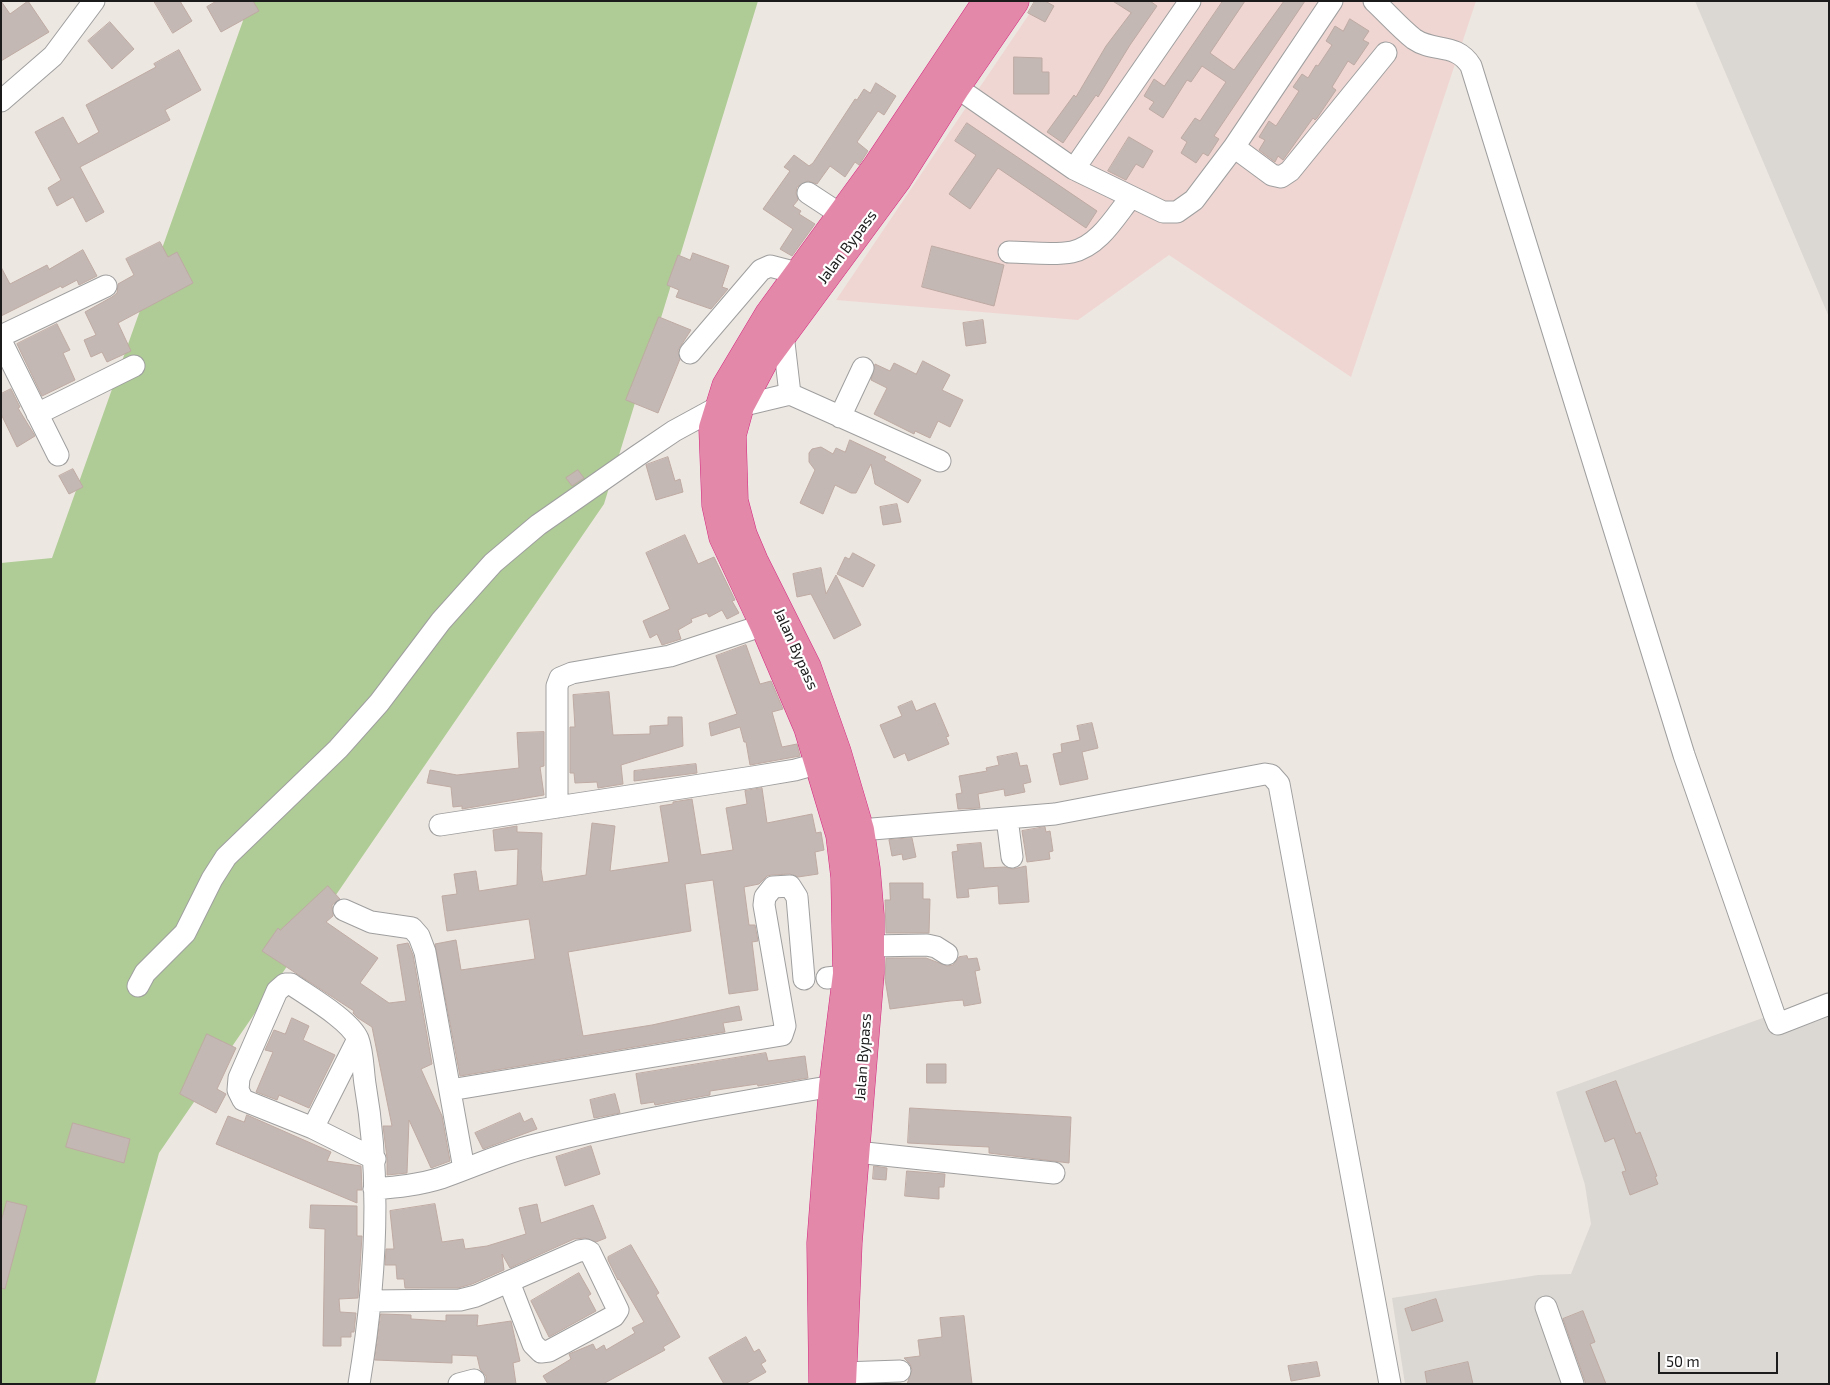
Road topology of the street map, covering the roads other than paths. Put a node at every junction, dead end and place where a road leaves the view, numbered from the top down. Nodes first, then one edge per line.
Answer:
1 (94, 1) edge
2 (987, 1) edge
3 (1015, 1) edge
4 (1190, 1) edge
5 (1332, 1) edge
6 (1374, 1) edge
7 (1386, 53) dead end
8 (963, 91) junction
9 (1, 101) edge
10 (1234, 148) junction
11 (1074, 170) junction
12 (887, 173) junction
13 (808, 193) dead end
14 (1131, 197) junction
15 (840, 214) junction
16 (1008, 252) dead end
17 (797, 273) junction
18 (106, 286) dead end
19 (783, 334) junction
20 (1, 336) edge
21 (1, 341) edge
22 (690, 353) dead end
23 (134, 366) dead end
24 (863, 368) dead end
25 (790, 394) junction
26 (729, 406) junction
27 (37, 414) junction
28 (840, 417) junction
29 (58, 455) dead end
30 (940, 461) dead end
31 (764, 625) junction
32 (820, 764) junction
33 (557, 807) junction
34 (1007, 818) junction
35 (440, 825) dead end
36 (860, 830) junction
37 (1012, 857) dead end
38 (344, 910) dead end
39 (871, 946) junction
40 (947, 954) dead end
41 (833, 977) junction
42 (779, 982) junction
43 (138, 986) dead end
44 (1829, 1004) edge
45 (358, 1040) junction
46 (834, 1086) junction
47 (450, 1090) junction
48 (313, 1128) junction
49 (856, 1152) junction
50 (375, 1158) junction
51 (464, 1169) junction
52 (1054, 1173) dead end
53 (374, 1189) junction
54 (509, 1282) junction
55 (372, 1301) junction
56 (1546, 1307) dead end
57 (900, 1371) dead end
58 (827, 1380) edge
59 (1572, 1382) edge
60 (359, 1384) edge
61 (1390, 1384) edge

1 - 9 street
2 - 12 highway, Jalan Bypass
3 - 8 highway, Jalan Bypass
4 - 11 street
5 - 10 street
6 - 44 street
7 - 10 street
8 - 11 street
8 - 12 highway, Jalan Bypass
10 - 14 street
11 - 14 street
12 - 15 highway, Jalan Bypass
12 - 19 highway, Jalan Bypass
13 - 15 street
14 - 16 street
15 - 17 highway, Jalan Bypass
17 - 22 street
17 - 26 highway, Jalan Bypass
18 - 20 street
19 - 25 street
19 - 26 highway, Jalan Bypass
21 - 27 street
23 - 27 street
24 - 28 street
25 - 26 street
25 - 28 street
26 - 31 highway, Jalan Bypass
26 - 36 highway, Jalan Bypass
26 - 43 street
27 - 29 street
28 - 30 street
31 - 32 highway, Jalan Bypass
31 - 33 street
32 - 33 street
32 - 41 highway, Jalan Bypass
33 - 35 street
34 - 36 street
34 - 37 street
34 - 61 street
36 - 39 highway, Jalan Bypass
38 - 47 street
39 - 40 street
39 - 41 highway, Jalan Bypass
41 - 42 street
41 - 42 street
41 - 46 highway, Jalan Bypass
41 - 49 highway, Jalan Bypass
42 - 47 street
45 - 48 street
45 - 48 street
45 - 50 street
46 - 51 street
46 - 58 highway, Jalan Bypass
47 - 51 street
48 - 50 street
49 - 52 street
49 - 58 highway, Jalan Bypass
50 - 53 street
51 - 53 street
53 - 55 street
54 - 54 street
54 - 55 street
55 - 60 street
56 - 59 street
57 - 58 street

